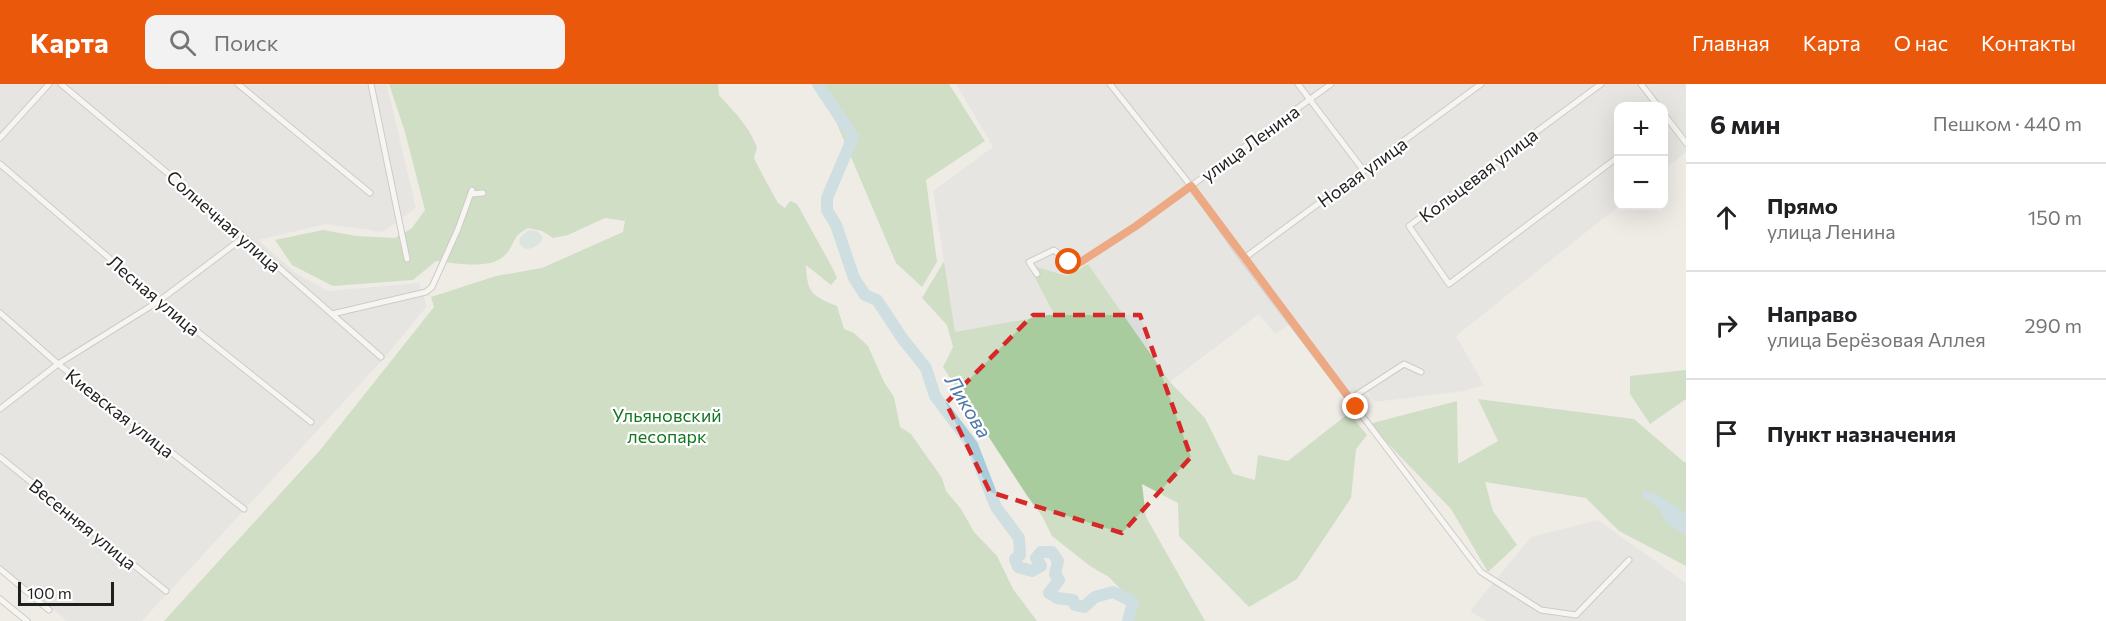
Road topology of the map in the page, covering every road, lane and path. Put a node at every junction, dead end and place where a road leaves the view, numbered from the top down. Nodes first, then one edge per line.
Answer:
1 (49, 84) edge
2 (238, 84) edge
3 (371, 84) edge
4 (1110, 84) edge
5 (1298, 84) edge
6 (1331, 84) edge
7 (1480, 84) edge
8 (1601, 84) edge
9 (1641, 84) edge
10 (65, 85) edge
11 (1311, 100) junction
12 (1655, 102) edge
13 (1668, 122) edge
14 (0, 138) edge
15 (1686, 143) edge
16 (1614, 160) edge
17 (0, 164) edge
18 (1364, 171) junction
19 (1191, 186) junction
20 (370, 193) dead end
21 (483, 193) dead end
22 (244, 237) junction
23 (407, 259) dead end
24 (1243, 259) junction
25 (1037, 274) dead end
26 (159, 300) junction
27 (0, 313) edge
28 (332, 314) junction
29 (381, 357) dead end
30 (58, 364) junction
31 (1421, 372) dead end
32 (1350, 399) junction
33 (0, 409) edge
34 (312, 422) dead end
35 (0, 457) edge
36 (244, 509) dead end
37 (1629, 560) dead end
38 (0, 569) edge
39 (166, 591) dead end
40 (0, 599) edge
41 (50, 610) dead end
42 (27, 621) edge

1 - 14 street
2 - 20 street
3 - 23 street
4 - 19 street
5 - 11 street
6 - 11 street, улица Ленина
7 - 18 street, Новая улица
8 - 16 street, Кольцевая улица
9 - 12 street
10 - 22 street, Солнечная улица
11 - 18 street
11 - 19 street, улица Ленина
13 - 15 street
17 - 26 street, Лесная улица
18 - 24 street, Новая улица
19 - 24 street
19 - 25 street, улица Ленина
21 - 28 street
22 - 26 street
22 - 28 street, Солнечная улица
24 - 32 street
26 - 30 street
26 - 34 street, Лесная улица
27 - 30 street, Киевская улица
28 - 29 street, Солнечная улица
30 - 33 street
30 - 36 street, Киевская улица
31 - 32 street
32 - 37 street
35 - 39 street, Весенняя улица
38 - 41 street
40 - 42 street

